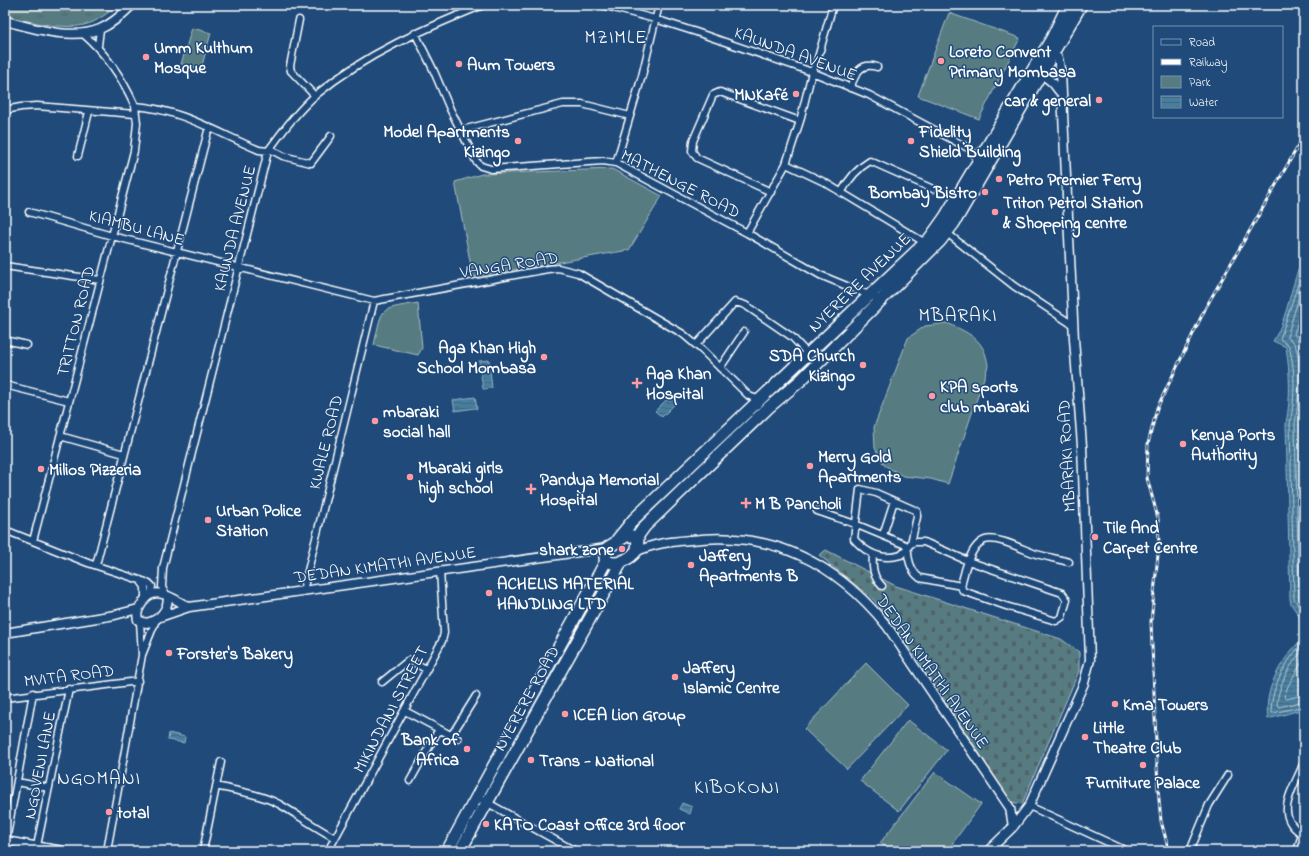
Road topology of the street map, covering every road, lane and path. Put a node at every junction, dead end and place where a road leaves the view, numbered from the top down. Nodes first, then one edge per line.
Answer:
1 (132, 5) edge
2 (483, 5) edge
3 (602, 5) edge
4 (659, 5) edge
5 (833, 5) edge
6 (1068, 5) edge
7 (1081, 5) edge
8 (656, 18) junction
9 (299, 20) dead end
10 (5, 21) edge
11 (100, 29) junction
12 (82, 33) junction
13 (415, 33) junction
14 (98, 46) junction
15 (1049, 51) junction
16 (878, 67) dead end
17 (1038, 71) junction
18 (812, 72) junction
19 (850, 88) junction
20 (1060, 92) junction
21 (315, 96) junction
22 (135, 106) junction
23 (5, 110) edge
24 (89, 112) junction
25 (135, 114) junction
26 (630, 116) junction
27 (800, 121) junction
28 (209, 127) junction
29 (462, 130) junction
30 (331, 136) dead end
31 (970, 149) junction
32 (269, 150) junction
33 (990, 152) junction
34 (78, 156) dead end
35 (616, 163) junction
36 (786, 164) junction
37 (982, 164) junction
38 (933, 189) dead end
39 (771, 192) junction
40 (841, 193) junction
41 (29, 212) dead end
42 (950, 220) junction
43 (747, 233) junction
44 (947, 233) junction
45 (112, 236) junction
46 (929, 245) junction
47 (177, 252) junction
48 (5, 266) edge
49 (238, 267) junction
50 (100, 280) junction
51 (870, 296) junction
52 (881, 300) junction
53 (374, 301) junction
54 (860, 306) junction
55 (1073, 325) junction
56 (744, 332) dead end
57 (5, 340) edge
58 (27, 345) dead end
59 (696, 345) junction
60 (808, 354) junction
61 (720, 368) junction
62 (800, 381) junction
63 (5, 385) edge
64 (749, 396) junction
65 (69, 401) junction
66 (765, 404) junction
67 (751, 409) junction
68 (758, 418) junction
69 (732, 426) junction
70 (740, 434) junction
71 (60, 436) junction
72 (124, 454) junction
73 (679, 476) junction
74 (689, 484) junction
75 (894, 501) junction
76 (817, 511) dead end
77 (855, 524) junction
78 (5, 530) edge
79 (883, 535) junction
80 (638, 538) junction
81 (618, 540) junction
82 (33, 541) junction
83 (655, 544) junction
84 (909, 546) junction
85 (635, 552) junction
86 (873, 555) junction
87 (606, 556) junction
88 (622, 561) junction
89 (968, 562) junction
90 (1069, 562) dead end
91 (96, 565) junction
92 (163, 568) junction
93 (440, 571) junction
94 (882, 586) dead end
95 (961, 586) junction
96 (303, 591) junction
97 (150, 595) junction
98 (166, 595) junction
99 (189, 606) junction
100 (138, 609) junction
101 (115, 615) junction
102 (158, 618) junction
103 (139, 621) junction
104 (5, 633) edge
105 (142, 655) junction
106 (553, 657) junction
107 (564, 664) junction
108 (426, 669) junction
109 (546, 671) junction
110 (557, 677) junction
111 (138, 681) junction
112 (382, 682) dead end
113 (68, 689) junction
114 (33, 694) junction
115 (476, 696) dead end
116 (5, 698) edge
117 (405, 711) junction
118 (439, 729) junction
119 (451, 736) junction
120 (458, 739) dead end
121 (221, 762) dead end
122 (1304, 762) edge
123 (1228, 774) dead end
124 (410, 781) dead end
125 (17, 782) junction
126 (216, 786) junction
127 (49, 788) junction
128 (477, 797) junction
129 (488, 802) junction
130 (1010, 808) junction
131 (1027, 808) junction
132 (1013, 827) junction
133 (1303, 834) edge
134 (335, 838) junction
135 (5, 841) edge
136 (37, 849) edge
137 (50, 850) edge
138 (63, 851) edge
139 (107, 851) edge
140 (203, 851) edge
141 (328, 851) edge
142 (447, 851) edge
143 (460, 851) edge
144 (575, 851) edge
145 (988, 851) edge
146 (1127, 851) edge
147 (1190, 851) edge
148 (1298, 851) edge

1 - 11 street
2 - 13 street, KAUNDA AVENUE
3 - 8 street, KAUNDA AVENUE
4 - 8 street
5 - 18 street
6 - 15 highway, NYERERE AVENUE
7 - 15 highway, NYERERE AVENUE
8 - 18 street, KAUNDA AVENUE
8 - 26 street
9 - 21 street
10 - 12 street
11 - 12 street
11 - 14 street
12 - 14 street
13 - 21 street, KAUNDA AVENUE
13 - 29 street, MATHENGE ROAD
14 - 22 street
15 - 17 highway, NYERERE AVENUE
15 - 20 street, MBARAKI ROAD
16 - 19 street
17 - 20 street
17 - 33 highway, NYERERE AVENUE
18 - 19 street, KAUNDA AVENUE
18 - 27 street
19 - 31 street, KAUNDA AVENUE
20 - 55 street, MBARAKI ROAD
21 - 32 street, KAUNDA AVENUE
22 - 25 street, TRITTON ROAD
22 - 28 street
23 - 24 street
24 - 25 street
24 - 34 street
25 - 45 street, TRITTON ROAD
26 - 29 street
26 - 35 street
27 - 36 street
27 - 39 street
28 - 32 street
28 - 47 street
29 - 35 street, MATHENGE ROAD
30 - 32 street
31 - 33 street, KAUNDA AVENUE
31 - 37 street
32 - 49 street, KAUNDA AVENUE
33 - 37 highway, NYERERE AVENUE
35 - 43 street, MATHENGE ROAD
36 - 39 street
36 - 40 street
37 - 42 highway, NYERERE AVENUE
38 - 40 street
39 - 43 street
40 - 46 street
41 - 45 street, KIAMBU LANE
42 - 44 highway, NYERERE AVENUE
42 - 46 highway, NYERERE AVENUE
43 - 51 street, MATHENGE ROAD
44 - 46 highway, NYERERE AVENUE
44 - 55 street
45 - 47 street, KIAMBU LANE
45 - 50 street, TRITTON ROAD
46 - 51 highway, NYERERE AVENUE
46 - 52 highway, NYERERE AVENUE
47 - 49 street, KIAMBU LANE
47 - 72 street
48 - 50 street
49 - 53 street, VANGA ROAD
49 - 92 street, KAUNDA AVENUE
50 - 65 street, TRITTON ROAD
51 - 52 street, MATHENGE ROAD
51 - 54 highway, NYERERE AVENUE
52 - 62 highway, NYERERE AVENUE
53 - 59 street, VANGA ROAD
53 - 96 street, KWALE ROAD
54 - 60 highway, NYERERE AVENUE
54 - 62 highway
55 - 131 street, MBARAKI ROAD
56 - 61 street
57 - 58 street
59 - 60 street
59 - 61 street, VANGA ROAD
60 - 66 highway, NYERERE AVENUE
61 - 64 street, VANGA ROAD
62 - 66 highway, NYERERE AVENUE
63 - 65 street
64 - 66 street, VANGA ROAD
64 - 67 street
65 - 71 street, TRITTON ROAD
66 - 67 highway, NYERERE AVENUE
66 - 68 highway, NYERERE AVENUE
67 - 68 street
67 - 69 highway, NYERERE AVENUE
68 - 70 highway, NYERERE AVENUE
69 - 70 highway
69 - 73 highway, NYERERE AVENUE
70 - 74 highway, NYERERE AVENUE
71 - 72 street
71 - 82 street, TRITTON ROAD
72 - 91 street
73 - 74 highway
73 - 81 highway, NYERERE AVENUE
74 - 80 highway, NYERERE AVENUE
75 - 77 street
75 - 79 street
75 - 84 street
76 - 77 street
77 - 79 street
77 - 86 street
78 - 82 street
79 - 84 street
80 - 81 highway
80 - 83 street
80 - 85 highway
81 - 87 highway, NYERERE AVENUE
82 - 91 street
83 - 85 street
83 - 130 street, DEDAN KIMATHI AVENUE
84 - 86 street
84 - 89 street
84 - 95 street
85 - 88 highway
86 - 94 street
87 - 88 highway
87 - 93 street, DEDAN KIMATHI AVENUE
87 - 106 highway, NYERERE ROAD
88 - 107 highway, NYERERE ROAD
89 - 90 street
89 - 95 street
89 - 95 street
91 - 97 street
92 - 97 street
92 - 98 street
93 - 96 street, DEDAN KIMATHI AVENUE
93 - 108 street, MIKINDANI STREET
96 - 99 street, DEDAN KIMATHI AVENUE
97 - 98 street
97 - 100 street
98 - 99 street
98 - 102 street
99 - 102 street, DEDAN KIMATHI AVENUE
100 - 101 street
100 - 103 street
101 - 103 street
101 - 104 street
102 - 103 street, DEDAN KIMATHI AVENUE
102 - 105 street
103 - 105 street
105 - 111 street
106 - 107 highway
106 - 109 highway, NYERERE ROAD
107 - 110 highway, NYERERE ROAD
108 - 112 street
108 - 117 street, MIKINDANI STREET
109 - 110 highway
109 - 128 highway, NYERERE ROAD
110 - 129 highway, NYERERE ROAD
111 - 113 street, MVITA ROAD
111 - 139 street
113 - 114 street, MVITA ROAD
113 - 127 street, NGOVENI LANE
114 - 116 street, MVITA ROAD
114 - 125 street
115 - 119 street
117 - 118 street
117 - 134 street, MIKINDANI STREET
118 - 119 street
118 - 124 street
119 - 120 street
121 - 126 street
122 - 133 street
123 - 147 street
125 - 127 street
125 - 135 street
126 - 134 street
126 - 140 street
127 - 136 street, NGOVENI LANE
128 - 129 street
128 - 142 highway, NYERERE ROAD
129 - 143 highway, NYERERE ROAD
129 - 144 street
130 - 131 street
130 - 132 street, DEDAN KIMATHI AVENUE
131 - 132 street, MBARAKI ROAD
131 - 146 street
132 - 145 street, MBARAKI ROAD
133 - 148 street
134 - 141 street, MIKINDANI STREET
135 - 136 street
136 - 137 street
137 - 138 street

